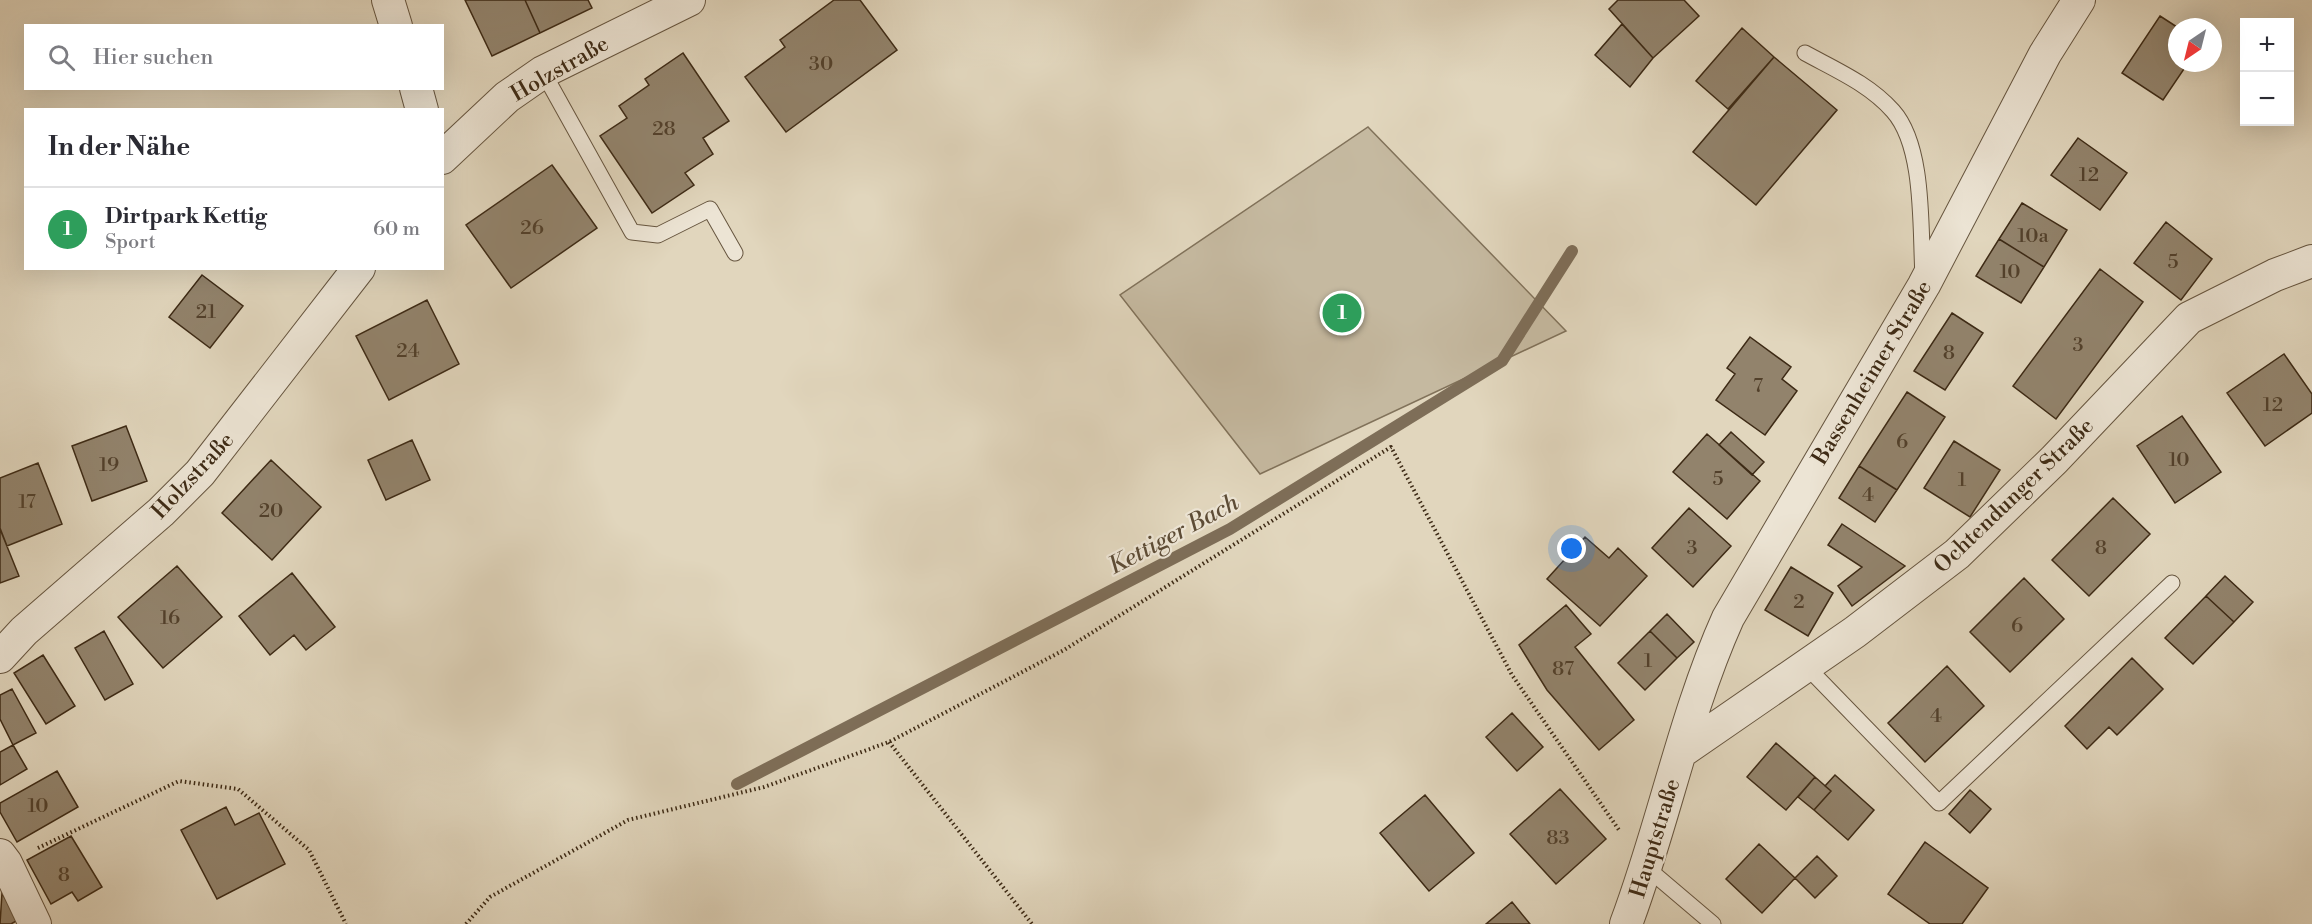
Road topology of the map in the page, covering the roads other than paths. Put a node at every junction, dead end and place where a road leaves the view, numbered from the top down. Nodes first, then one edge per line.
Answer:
1 (388, 0) edge
2 (689, 0) edge
3 (2079, 0) edge
4 (395, 24) edge
5 (1805, 53) dead end
6 (543, 72) junction
7 (417, 90) edge
8 (421, 108) edge
9 (444, 156) edge
10 (735, 252) dead end
11 (2312, 261) edge
12 (357, 270) edge
13 (1924, 285) junction
14 (2172, 583) dead end
15 (0, 657) edge
16 (1805, 665) junction
17 (1681, 752) junction
18 (3, 859) edge
19 (1647, 868) junction
20 (36, 924) edge
21 (1626, 924) edge
22 (1713, 924) edge

1 - 4 street
2 - 6 street, Holzstraße
3 - 13 street, Bassenheimer Straße
5 - 13 lane
6 - 9 street, Holzstraße
6 - 10 lane
7 - 8 street
11 - 16 street, Ochtendunger Straße
12 - 15 street, Holzstraße
13 - 17 street, Bassenheimer Straße
14 - 16 lane
16 - 17 street, Ochtendunger Straße
17 - 19 street, Hauptstraße
18 - 20 street
19 - 21 street, Hauptstraße
19 - 22 lane

